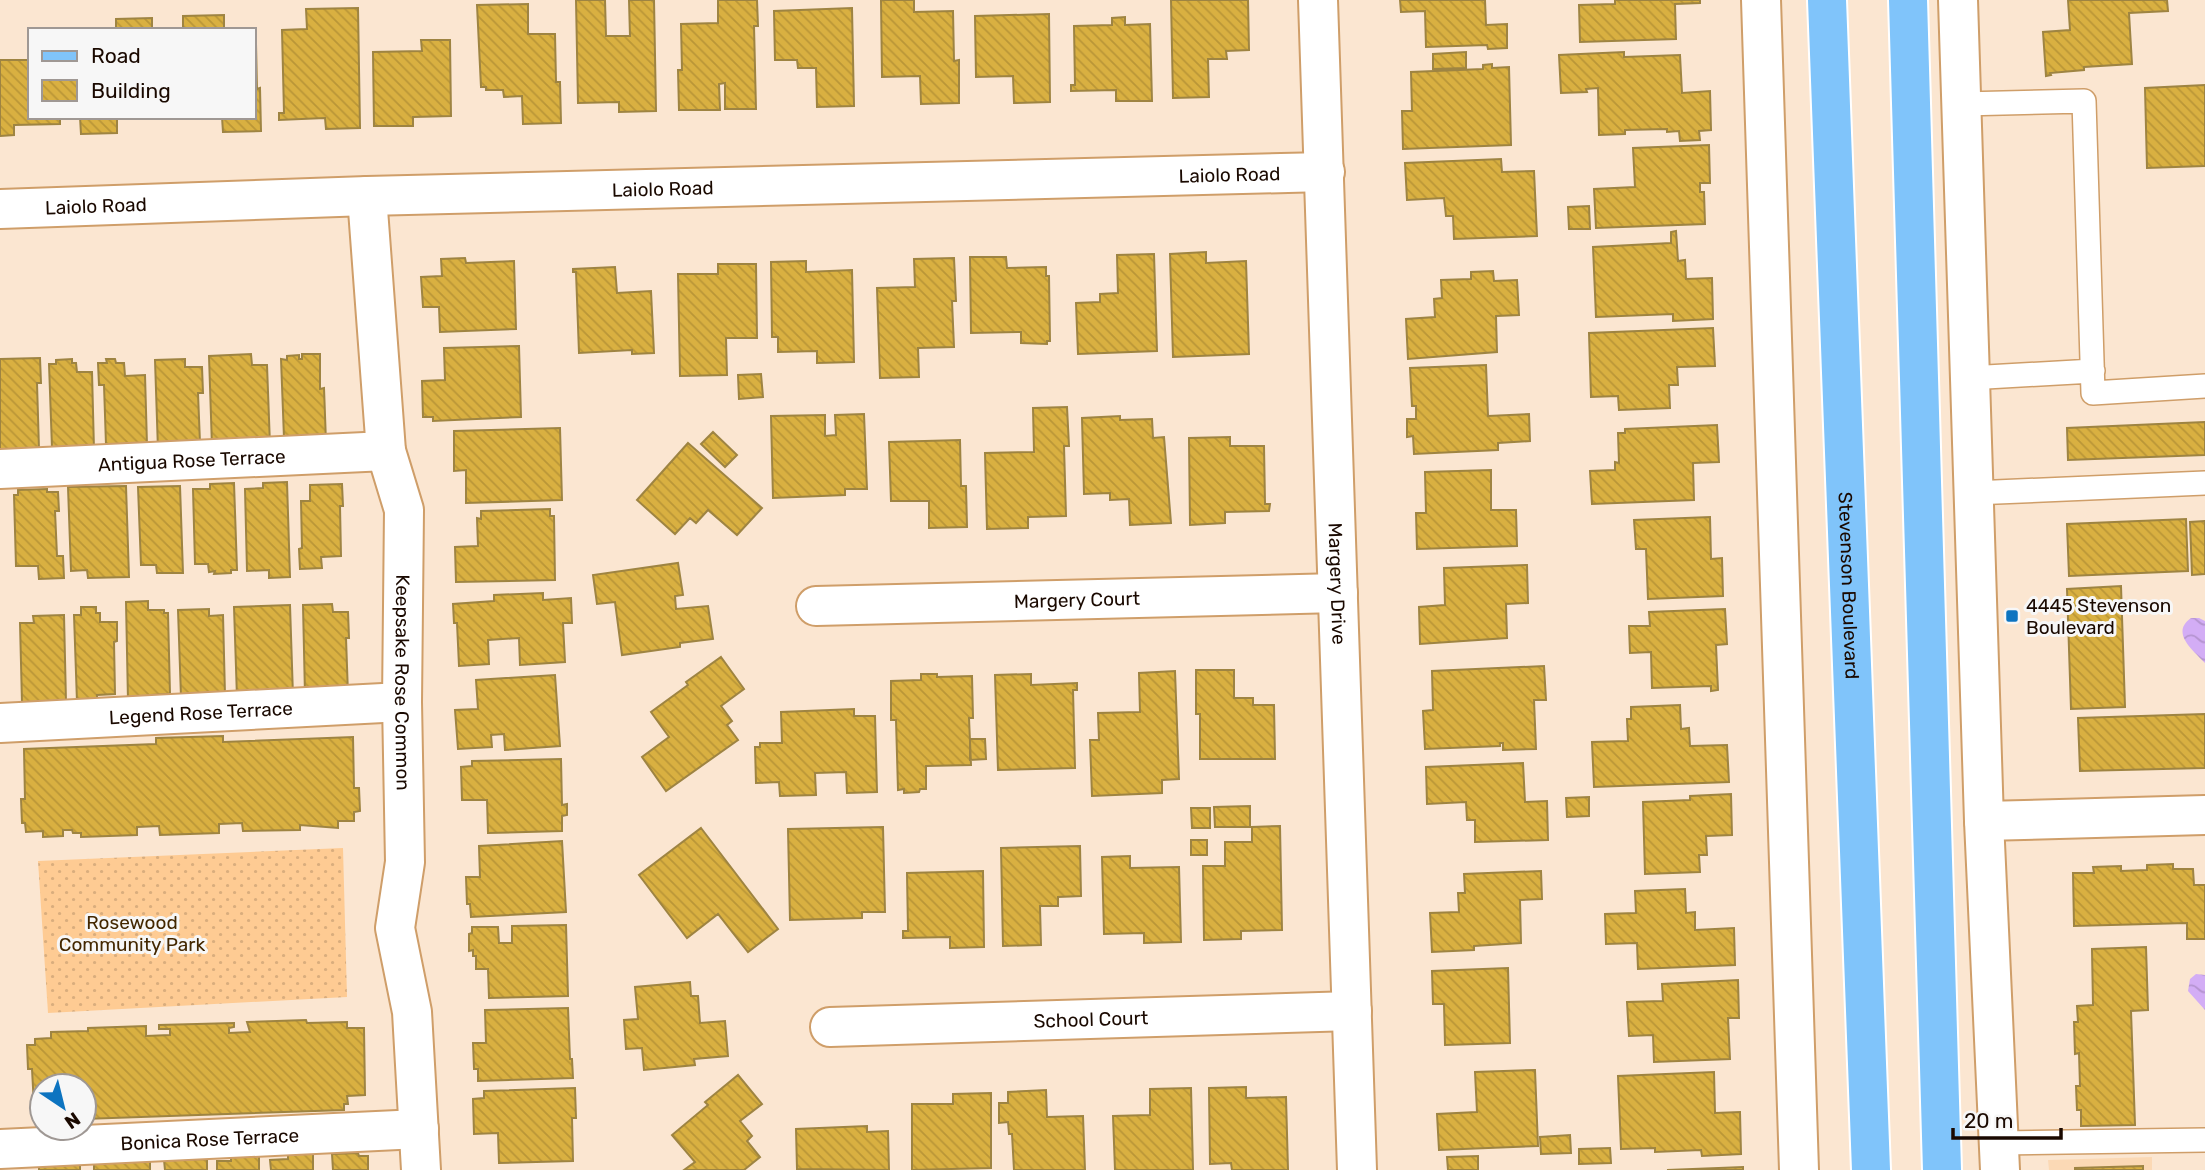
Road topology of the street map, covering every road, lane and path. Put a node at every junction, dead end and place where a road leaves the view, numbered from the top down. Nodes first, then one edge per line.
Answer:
1 (1318, 0) edge
2 (1760, 0) edge
3 (1827, 0) edge
4 (1908, 0) edge
5 (1958, 0) edge
6 (1962, 104) junction
7 (1325, 172) junction
8 (368, 196) junction
9 (0, 209) edge
10 (2093, 371) junction
11 (1969, 378) junction
12 (2205, 386) edge
13 (386, 451) junction
14 (0, 469) edge
15 (2205, 483) edge
16 (1972, 493) junction
17 (1338, 593) junction
18 (816, 606) dead end
19 (402, 702) junction
20 (0, 723) edge
21 (2205, 815) edge
22 (1983, 821) junction
23 (1352, 1011) junction
24 (830, 1027) dead end
25 (419, 1129) junction
26 (2205, 1140) edge
27 (0, 1149) edge
28 (1999, 1157) edge
29 (421, 1170) edge
30 (1357, 1170) edge
31 (1799, 1170) edge
32 (1871, 1170) edge
33 (1942, 1170) edge

1 - 7 street, Margery Drive
2 - 31 street
3 - 32 main road, Stevenson Boulevard
4 - 33 main road
5 - 6 street
6 - 10 lane
6 - 11 street
7 - 8 street, Laiolo Road
7 - 17 street, Margery Drive
8 - 9 street, Laiolo Road
8 - 13 street, Keepsake Rose Common
10 - 11 lane
10 - 12 lane
11 - 16 street
13 - 14 street, Antigua Rose Terrace
13 - 19 street, Keepsake Rose Common
15 - 16 lane
16 - 22 street
17 - 18 street, Margery Court
17 - 23 street, Margery Drive
19 - 20 street, Legend Rose Terrace
19 - 25 street, Keepsake Rose Common
21 - 22 street
22 - 28 street
23 - 24 street, School Court
23 - 30 street, Margery Drive
25 - 27 street, Bonica Rose Terrace
25 - 29 street, Keepsake Rose Common
26 - 28 lane

